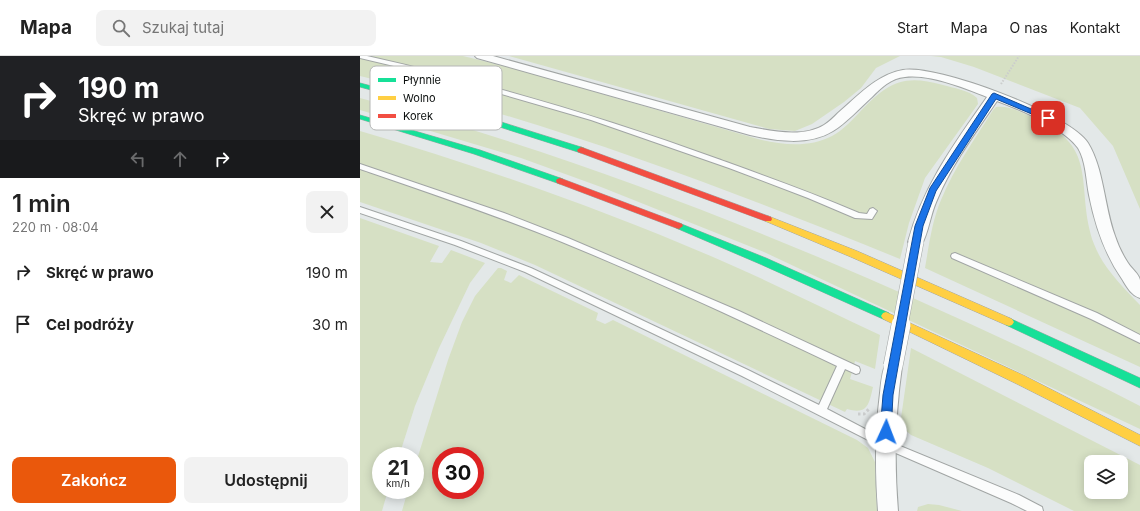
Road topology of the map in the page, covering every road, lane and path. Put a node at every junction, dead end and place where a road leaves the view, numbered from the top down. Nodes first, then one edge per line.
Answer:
1 (360, 56) edge
2 (481, 56) edge
3 (1019, 56) edge
4 (400, 66) edge
5 (360, 85) edge
6 (370, 88) edge
7 (502, 93) edge
8 (994, 96) junction
9 (360, 117) edge
10 (370, 120) edge
11 (502, 124) edge
12 (402, 130) edge
13 (360, 166) edge
14 (360, 210) edge
15 (874, 211) dead end
16 (955, 256) dead end
17 (1140, 291) edge
18 (1140, 339) edge
19 (842, 365) junction
20 (856, 370) dead end
21 (1140, 383) edge
22 (870, 408) dead end
23 (821, 411) junction
24 (845, 423) junction
25 (1140, 441) edge
26 (885, 444) junction
27 (888, 511) edge
28 (1038, 511) edge

1 - 4 lane
2 - 8 street
3 - 8 path
5 - 6 highway
7 - 15 lane
8 - 17 street
8 - 26 street, bridge
9 - 10 highway
11 - 21 highway
12 - 25 highway
13 - 19 lane
14 - 23 lane
16 - 18 lane
19 - 20 lane
19 - 23 lane
22 - 24 path
23 - 24 lane
24 - 26 lane
26 - 27 street
26 - 28 lane

